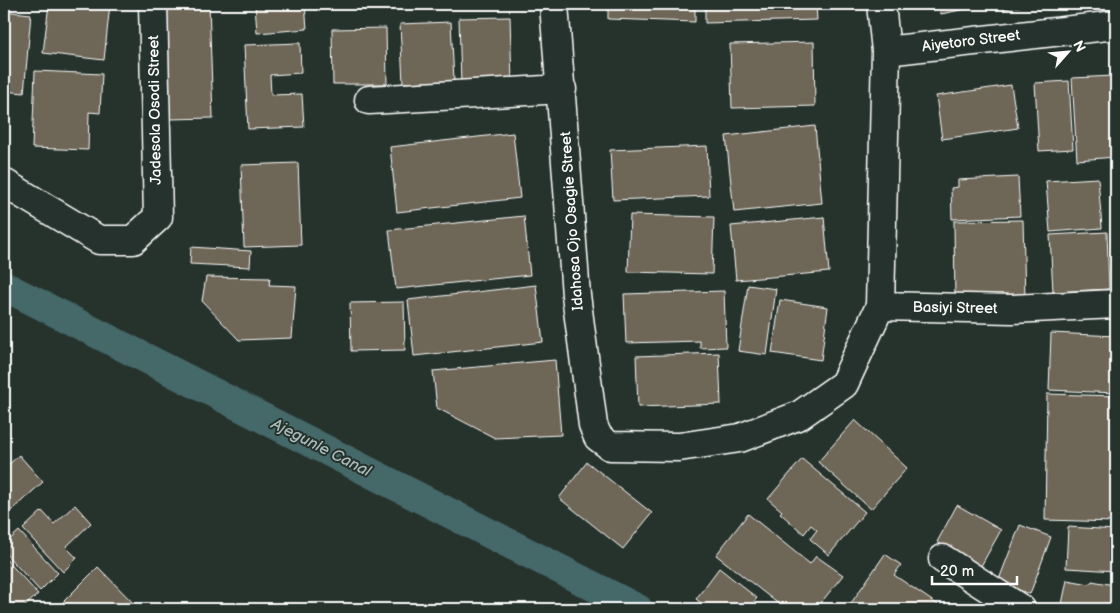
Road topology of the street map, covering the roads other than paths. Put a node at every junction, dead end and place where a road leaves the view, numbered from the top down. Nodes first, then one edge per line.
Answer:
1 (153, 4) edge
2 (554, 4) edge
3 (881, 4) edge
4 (1116, 25) edge
5 (886, 51) junction
6 (562, 89) junction
7 (369, 100) dead end
8 (4, 183) edge
9 (1116, 304) edge
10 (880, 306) junction
11 (943, 559) dead end
12 (1020, 609) edge

1 - 8 street, Jadesola Osodi Street
2 - 6 street, Idahosa Ojo Osagie Street
3 - 5 street
4 - 5 street, Aiyetoro Street
5 - 10 street
6 - 7 street
6 - 10 street, Idahosa Ojo Osagie Street
9 - 10 street, Basiyi Street
11 - 12 street

